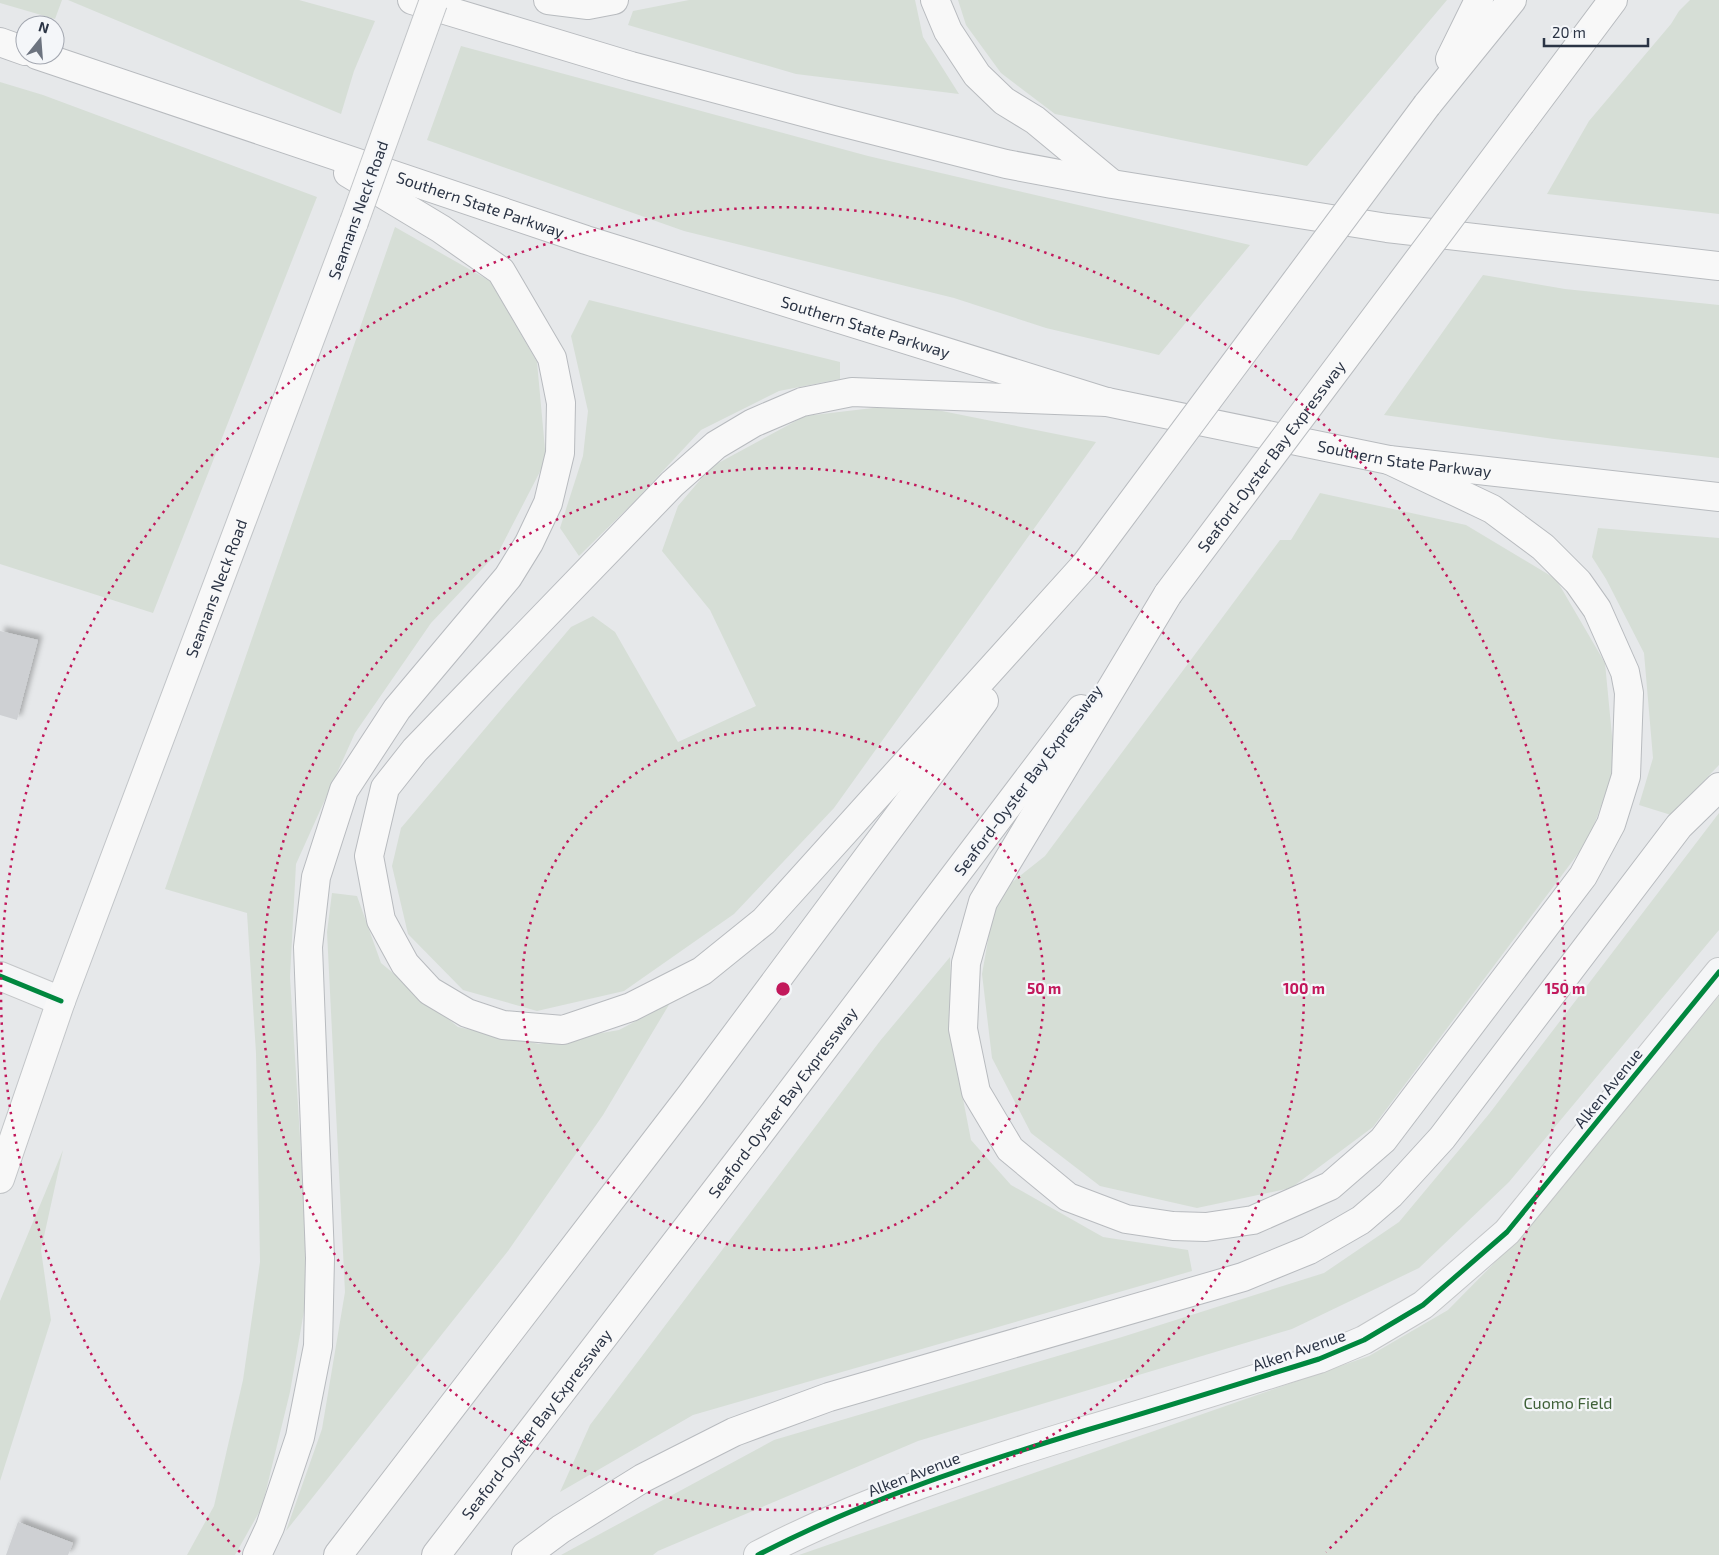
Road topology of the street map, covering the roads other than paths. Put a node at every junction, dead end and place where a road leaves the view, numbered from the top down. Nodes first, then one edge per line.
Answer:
1 (412, 0) edge
2 (434, 0) edge
3 (548, 0) edge
4 (614, 0) edge
5 (935, 0) edge
6 (1479, 0) edge
7 (1512, 0) edge
8 (1613, 0) edge
9 (1624, 0) edge
10 (1586, 37) junction
11 (0, 42) edge
12 (15, 47) edge
13 (65, 64) edge
14 (1427, 105) junction
15 (298, 142) junction
16 (1112, 184) junction
17 (1719, 266) edge
18 (1107, 402) junction
19 (1389, 460) junction
20 (1719, 497) edge
21 (1085, 565) junction
22 (1168, 594) junction
23 (1719, 787) edge
24 (1719, 972) edge
25 (0, 976) edge
26 (61, 1001) junction
27 (0, 1179) edge
28 (257, 1555) edge
29 (338, 1555) edge
30 (436, 1555) edge
31 (526, 1555) edge
32 (758, 1555) edge

1 - 16 main road
2 - 26 main road, Seamans Neck Road, bridge
3 - 4 main road
5 - 16 main road
6 - 14 main road
7 - 14 main road
8 - 10 main road, Seaford-Oyster Bay Expressway
9 - 10 main road
10 - 22 main road, Seaford-Oyster Bay Expressway, bridge
11 - 12 main road
13 - 15 main road, Southern State Parkway
14 - 21 main road, bridge
15 - 18 main road, Southern State Parkway
15 - 28 main road
16 - 17 main road
18 - 19 main road, Southern State Parkway
18 - 21 main road
19 - 20 main road, Southern State Parkway
19 - 22 main road
21 - 29 main road
22 - 30 main road, Seaford-Oyster Bay Expressway
23 - 31 main road
24 - 32 street, Alken Avenue
25 - 26 street
26 - 27 main road, Seamans Neck Road

